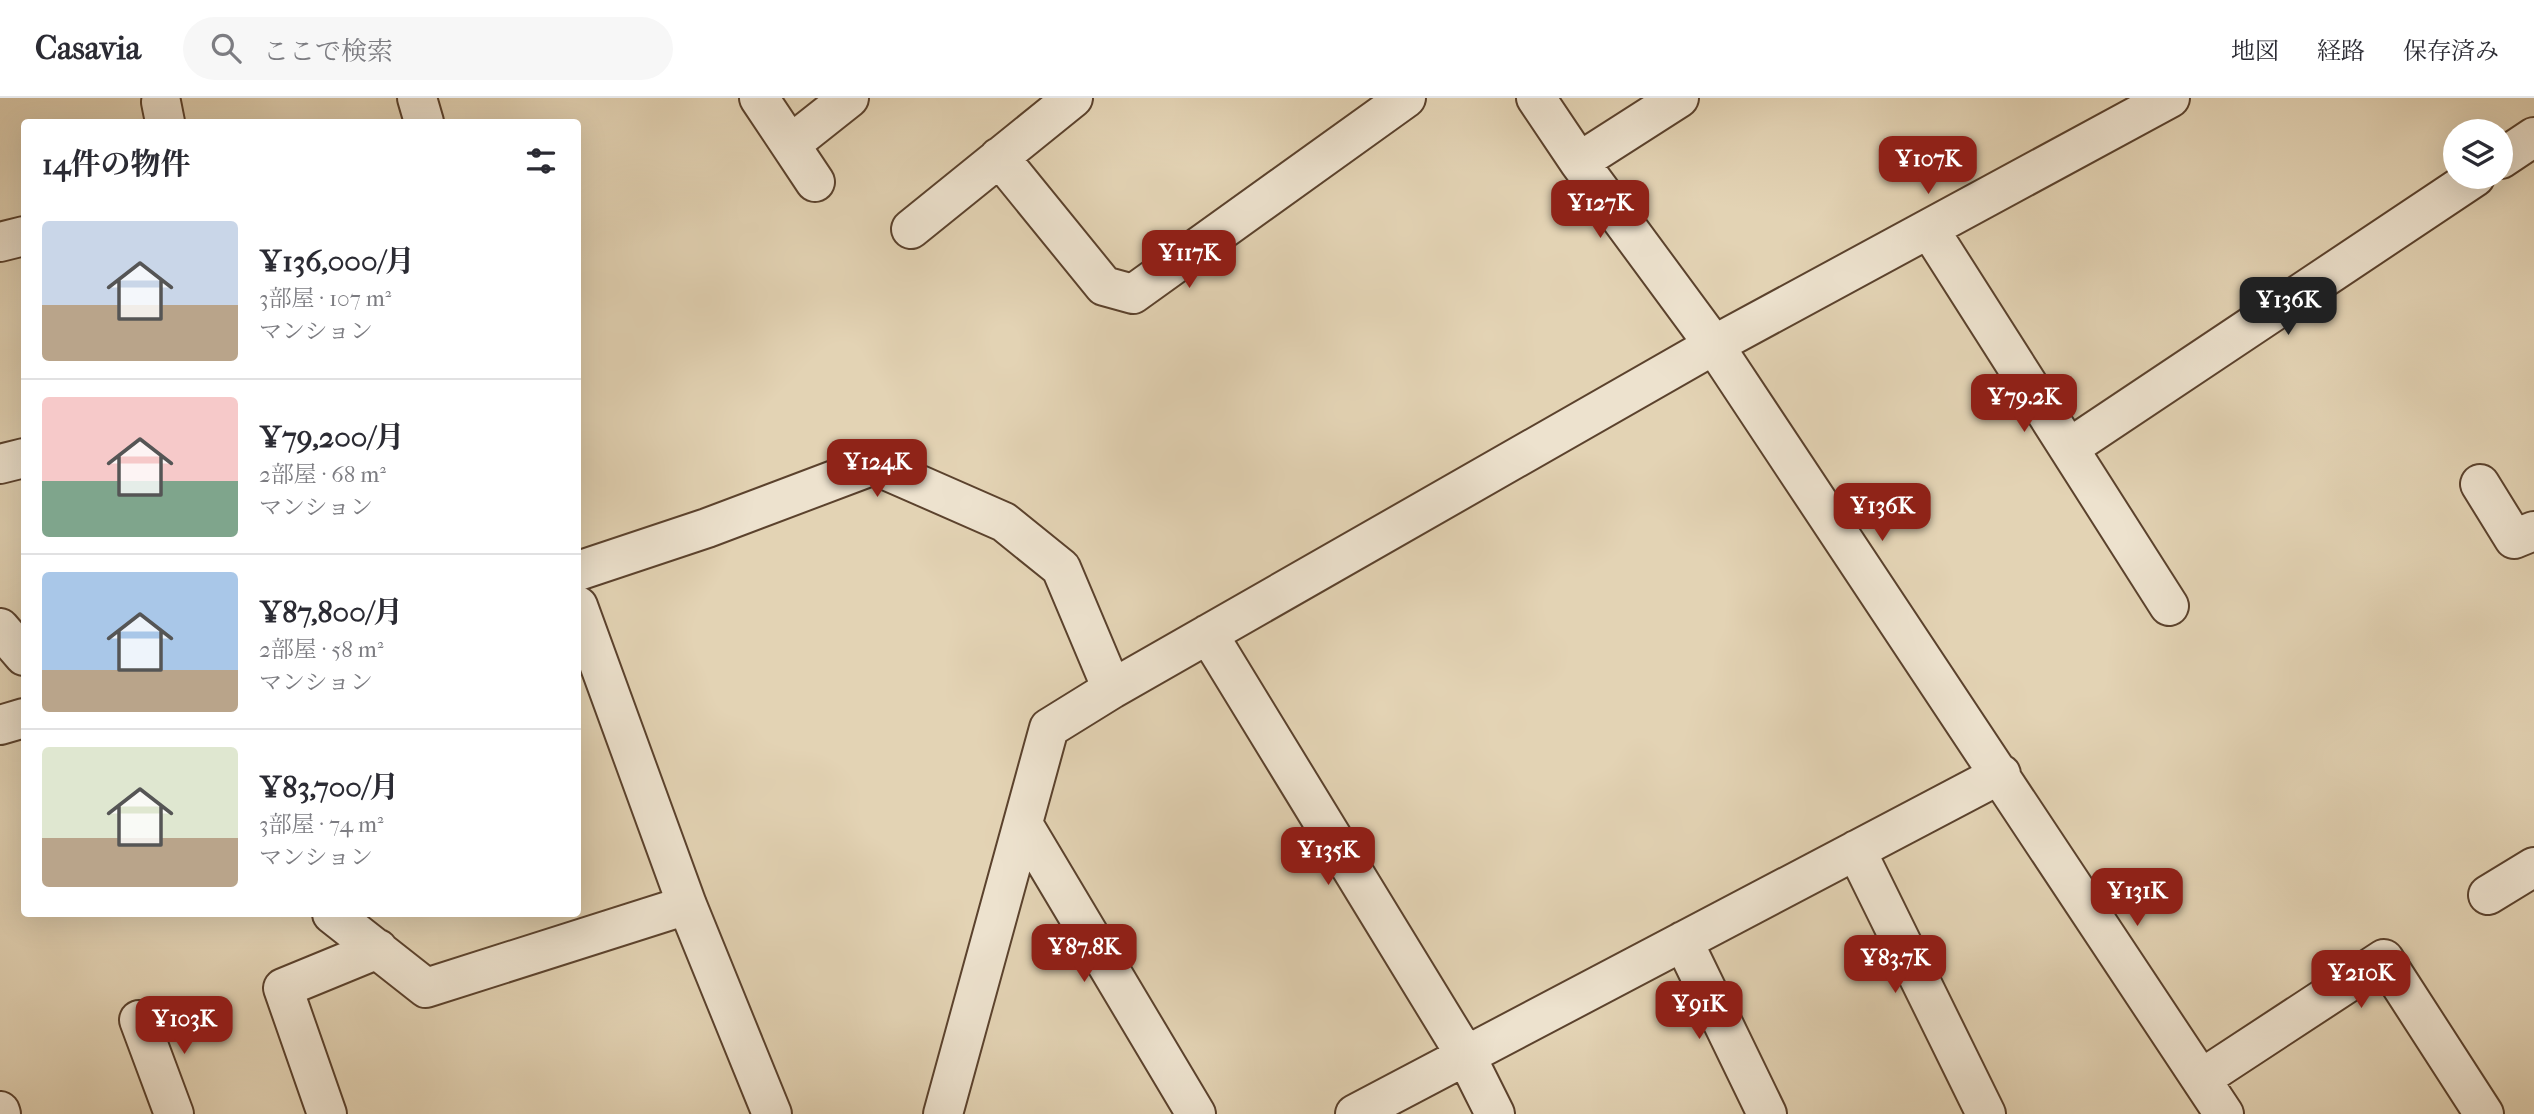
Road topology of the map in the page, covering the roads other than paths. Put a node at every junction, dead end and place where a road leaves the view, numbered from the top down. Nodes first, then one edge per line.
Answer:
1 (417, 98) edge
2 (760, 98) edge
3 (849, 98) edge
4 (1073, 98) edge
5 (1406, 98) edge
6 (1536, 98) edge
7 (1679, 98) edge
8 (2170, 98) edge
9 (423, 119) edge
10 (2534, 137) edge
11 (791, 144) junction
12 (2513, 151) edge
13 (999, 157) junction
14 (1579, 162) junction
15 (815, 182) dead end
16 (2457, 189) edge
17 (911, 229) dead end
18 (1928, 229) junction
19 (21, 237) edge
20 (0, 243) edge
21 (1714, 345) junction
22 (2069, 448) junction
23 (21, 459) edge
24 (0, 464) edge
25 (2480, 484) dead end
26 (2534, 531) edge
27 (581, 571) edge
28 (2169, 606) dead end
29 (581, 614) edge
30 (0, 628) edge
31 (1208, 634) junction
32 (21, 652) edge
33 (1112, 690) junction
34 (21, 719) edge
35 (0, 725) edge
36 (2001, 774) junction
37 (1023, 824) junction
38 (1856, 850) junction
39 (2534, 867) edge
40 (2488, 895) dead end
41 (687, 905) junction
42 (336, 917) edge
43 (1684, 941) junction
44 (378, 949) junction
45 (139, 1020) dead end
46 (1466, 1056) junction
47 (2201, 1079) junction
48 (174, 1114) edge
49 (327, 1114) edge
50 (772, 1114) edge
51 (943, 1114) edge
52 (1196, 1114) edge
53 (1355, 1114) edge
54 (1495, 1114) edge
55 (1767, 1114) edge
56 (1986, 1114) edge
57 (2224, 1114) edge
58 (2484, 1114) edge

1 - 9 street
2 - 11 street
3 - 11 street
4 - 13 street
5 - 13 street
6 - 14 street
7 - 14 street
8 - 18 street
10 - 12 street
11 - 15 street
13 - 17 street
14 - 21 street
16 - 22 street
18 - 21 street
18 - 22 street
19 - 20 street
21 - 31 street
21 - 36 street
22 - 28 street
23 - 24 street
25 - 26 street
27 - 33 street
29 - 41 street
30 - 32 street
31 - 33 street
31 - 46 street
33 - 37 street
34 - 35 street
36 - 38 street
36 - 47 street
37 - 51 street
37 - 52 street
38 - 43 street
38 - 56 street
39 - 40 street
41 - 44 street
41 - 50 street
42 - 44 street
43 - 46 street
43 - 55 street
44 - 49 street
45 - 48 street
46 - 53 street
46 - 54 street
47 - 57 street
47 - 58 street

